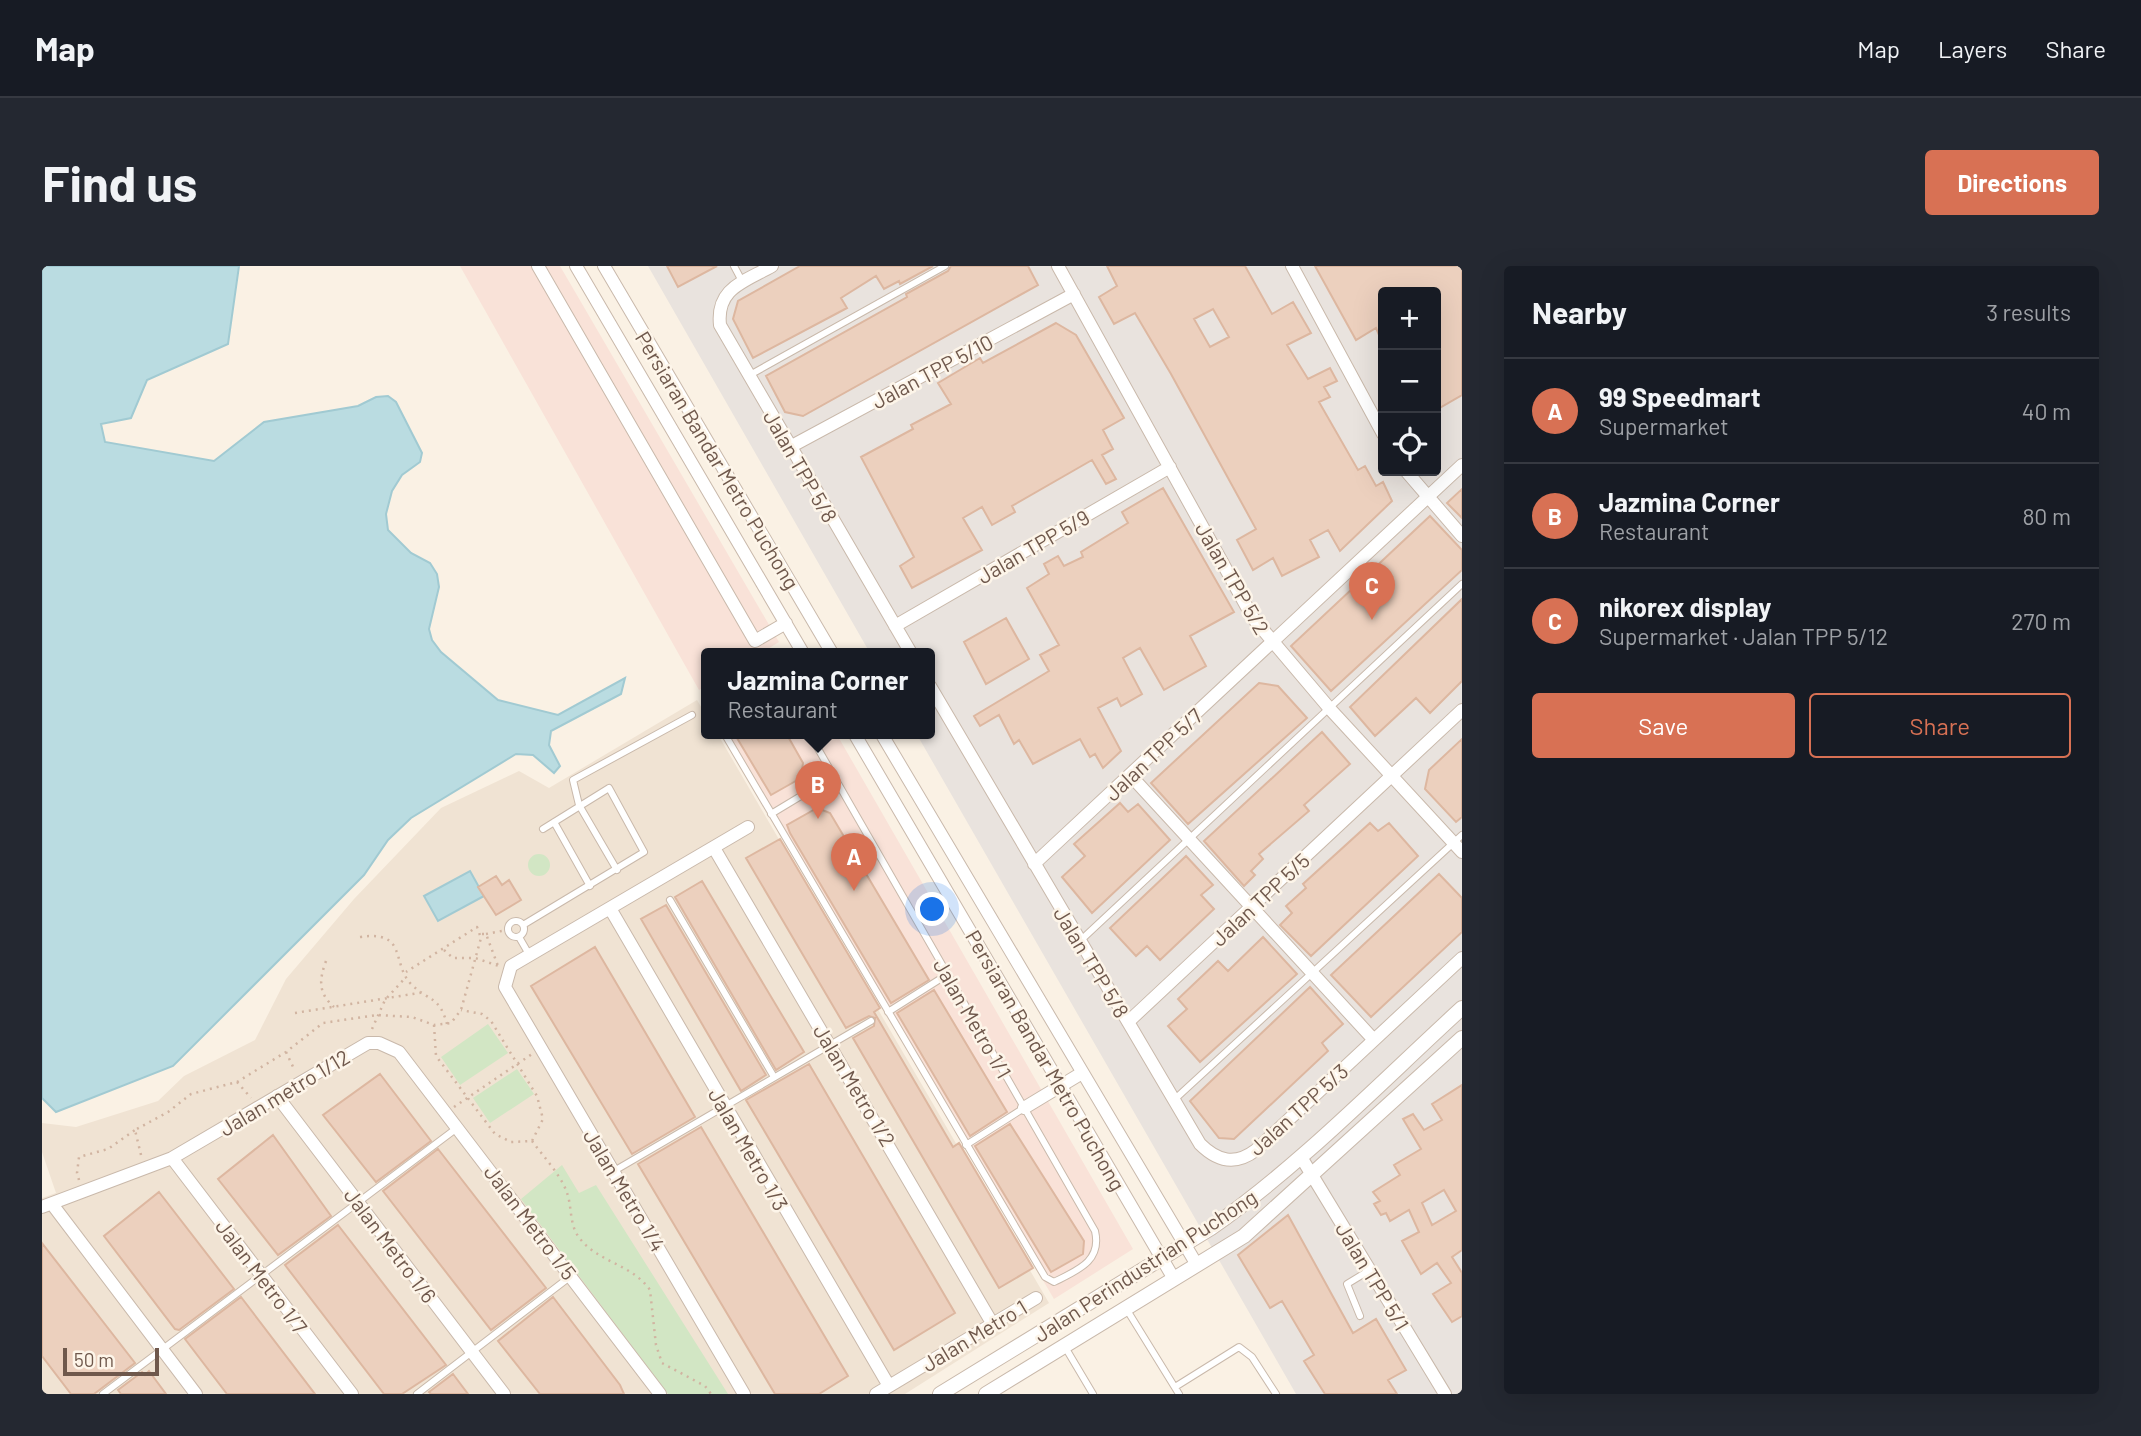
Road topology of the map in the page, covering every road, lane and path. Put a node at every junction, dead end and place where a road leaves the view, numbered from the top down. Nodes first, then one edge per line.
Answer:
1 (538, 266) edge
2 (576, 266) edge
3 (604, 266) edge
4 (734, 266) edge
5 (772, 266) edge
6 (945, 266) edge
7 (1058, 266) edge
8 (1292, 266) edge
9 (743, 282) junction
10 (1074, 294) junction
11 (748, 376) junction
12 (1378, 425) edge
13 (790, 447) junction
14 (1462, 465) edge
15 (1170, 467) junction
16 (1410, 476) edge
17 (1427, 498) junction
18 (1462, 536) edge
19 (1462, 584) edge
20 (786, 623) junction
21 (895, 626) junction
22 (824, 638) junction
23 (1272, 643) junction
24 (800, 648) edge
25 (808, 648) edge
26 (829, 648) edge
27 (908, 648) edge
28 (935, 695) edge
29 (1329, 709) junction
30 (1462, 710) edge
31 (692, 715) dead end
32 (727, 739) edge
33 (812, 739) edge
34 (858, 739) edge
35 (885, 739) edge
36 (834, 776) junction
37 (1130, 776) junction
38 (1392, 776) junction
39 (579, 805) junction
40 (771, 814) junction
41 (554, 822) junction
42 (748, 827) dead end
43 (543, 829) dead end
44 (1188, 840) junction
45 (1459, 844) edge
46 (715, 848) junction
47 (1034, 864) junction
48 (617, 870) junction
49 (590, 886) junction
50 (670, 900) dead end
51 (1250, 908) junction
52 (611, 911) junction
53 (523, 925) junction
54 (508, 930) junction
55 (486, 934) junction
56 (481, 935) junction
57 (360, 937) dead end
58 (519, 937) junction
59 (1080, 941) junction
60 (443, 949) junction
61 (530, 956) junction
62 (475, 958) junction
63 (1462, 958) edge
64 (326, 961) dead end
65 (503, 969) junction
66 (406, 974) junction
67 (947, 974) junction
68 (1311, 974) junction
69 (425, 992) junction
70 (385, 1000) junction
71 (334, 1007) junction
72 (1462, 1008) edge
73 (461, 1010) junction
74 (888, 1012) junction
75 (295, 1013) dead end
76 (377, 1015) junction
77 (871, 1021) dead end
78 (1128, 1022) junction
79 (447, 1024) junction
80 (434, 1025) junction
81 (1462, 1038) edge
82 (1374, 1040) junction
83 (368, 1043) junction
84 (831, 1044) junction
85 (541, 1049) junction
86 (286, 1052) junction
87 (399, 1052) joint
88 (1149, 1058) joint
89 (519, 1062) junction
90 (1082, 1073) junction
91 (774, 1077) junction
92 (302, 1081) junction
93 (237, 1082) junction
94 (1061, 1085) junction
95 (277, 1096) junction
96 (467, 1098) junction
97 (1173, 1100) junction
98 (725, 1106) junction
99 (258, 1107) junction
100 (1024, 1108) junction
101 (447, 1112) junction
102 (458, 1126) junction
103 (135, 1130) junction
104 (532, 1141) junction
105 (967, 1145) junction
106 (1301, 1157) junction
107 (172, 1158) junction
108 (145, 1169) junction
109 (614, 1171) junction
110 (1313, 1176) junction
111 (84, 1192) junction
112 (358, 1202) junction
113 (47, 1206) edge
114 (1181, 1239) junction
115 (1161, 1257) junction
116 (1197, 1265) junction
117 (1370, 1270) junction
118 (261, 1275) junction
119 (572, 1275) junction
120 (1174, 1279) junction
121 (1036, 1298) dead end
122 (1126, 1308) junction
123 (1360, 1316) dead end
124 (992, 1323) junction
125 (1065, 1346) junction
126 (162, 1349) junction
127 (472, 1352) junction
128 (889, 1386) junction
129 (1175, 1387) junction
130 (103, 1394) edge
131 (196, 1394) edge
132 (352, 1394) edge
133 (417, 1394) edge
134 (504, 1394) edge
135 (660, 1394) edge
136 (710, 1394) edge
137 (744, 1394) edge
138 (876, 1394) edge
139 (940, 1394) edge
140 (986, 1394) edge
141 (1093, 1394) edge
142 (1180, 1394) edge
143 (1276, 1394) edge
144 (1446, 1394) edge

1 - 20 street
2 - 20 street, Persiaran Bandar Metro Puchong
3 - 22 street, Persiaran Bandar Metro Puchong
4 - 9 lane
5 - 9 street, Jalan TPP 5/8
6 - 11 lane
7 - 10 street, Jalan TPP 5/2
8 - 12 street
9 - 11 street, Jalan TPP 5/8
10 - 13 street, Jalan TPP 5/10
10 - 15 street, Jalan TPP 5/2
11 - 13 street, Jalan TPP 5/8
13 - 21 street, Jalan TPP 5/8
14 - 17 street, Jalan TPP 5/7
15 - 21 street, Jalan TPP 5/9
15 - 23 street, Jalan TPP 5/2
16 - 17 street
17 - 18 street
17 - 23 street, Jalan TPP 5/7
19 - 29 lane
20 - 24 street, Persiaran Bandar Metro Puchong
21 - 27 street, Jalan TPP 5/8
22 - 25 street
22 - 26 street, Persiaran Bandar Metro Puchong
23 - 29 street, Jalan TPP 5/2
23 - 37 street, Jalan TPP 5/7
28 - 47 street, Jalan TPP 5/8
29 - 38 street, Jalan TPP 5/2
29 - 44 lane
30 - 38 street, Jalan TPP 5/5
31 - 39 lane
32 - 40 lane
33 - 36 lane, Jalan Metro 1/1
34 - 94 street, Persiaran Bandar Metro Puchong
35 - 90 street, Persiaran Bandar Metro Puchong
36 - 40 lane
36 - 67 lane, Jalan Metro 1/1
37 - 44 street
37 - 47 street, Jalan TPP 5/7
38 - 45 street, Jalan TPP 5/2
38 - 51 street, Jalan TPP 5/5
39 - 41 lane
39 - 48 lane
39 - 48 lane
40 - 74 lane
41 - 43 lane
41 - 49 lane
42 - 46 street
44 - 51 street
44 - 59 lane
45 - 68 lane
46 - 52 street
46 - 84 street, Jalan Metro 1/2
47 - 59 street, Jalan TPP 5/8
48 - 49 lane
49 - 53 lane
50 - 91 lane
51 - 68 street
51 - 78 street, Jalan TPP 5/5
52 - 61 street
52 - 98 street, Jalan Metro 1/3
53 - 54 lane
53 - 58 lane
54 - 55 path
54 - 58 lane
55 - 56 path
55 - 65 path
56 - 60 path
56 - 62 path
57 - 66 path
58 - 61 lane
59 - 78 street, Jalan TPP 5/8
60 - 62 path
60 - 66 path
61 - 65 street
62 - 65 path
62 - 73 path
63 - 82 street, Jalan TPP 5/3
64 - 71 path
65 - 85 street, Jalan Metro 1/4
66 - 69 path
66 - 70 path
67 - 74 lane
67 - 100 lane, Jalan Metro 1/1
68 - 82 street
68 - 97 lane
69 - 70 path
69 - 79 path
70 - 71 path
70 - 76 path
71 - 75 path
72 - 106 street, Jalan Perindustrian Puchong
73 - 79 path
73 - 89 path
74 - 105 lane
76 - 80 path
76 - 83 path
76 - 86 path
77 - 84 lane
78 - 88 street, Jalan TPP 5/8
79 - 80 path
80 - 96 path
81 - 110 street, Jalan Perindustrian Puchong
82 - 97 street, Jalan TPP 5/3
83 - 87 street, Jalan metro 1/12
83 - 92 street, Jalan metro 1/12
84 - 91 lane
84 - 124 street, Jalan Metro 1/2
85 - 89 path
85 - 109 street, Jalan Metro 1/4
86 - 92 path
86 - 93 path
87 - 101 street, Jalan Metro 1/5
88 - 97 street, Jalan TPP 5/3
89 - 96 path
89 - 104 path
90 - 94 street
90 - 114 street, Persiaran Bandar Metro Puchong
91 - 98 lane
92 - 95 street, Jalan metro 1/12
93 - 99 path
93 - 103 path
94 - 100 street
94 - 115 street, Persiaran Bandar Metro Puchong
95 - 99 street, Jalan metro 1/12
95 - 112 street, Jalan Metro 1/6
96 - 101 path
96 - 104 path
98 - 109 lane
98 - 128 street, Jalan Metro 1/3
99 - 107 street, Jalan metro 1/12
100 - 105 lane
100 - 105 lane, Jalan Metro 1/1
101 - 102 street, Jalan Metro 1/5
102 - 112 lane
102 - 119 street, Jalan Metro 1/5
103 - 108 path
103 - 111 path
104 - 136 path
106 - 110 street, Jalan TPP 5/1
106 - 114 street, Jalan Perindustrian Puchong
107 - 108 street
107 - 118 street, Jalan Metro 1/7
108 - 111 street
109 - 137 street, Jalan Metro 1/4
110 - 116 street, Jalan Perindustrian Puchong
110 - 117 street, Jalan TPP 5/1
111 - 113 street
112 - 118 lane
112 - 127 street, Jalan Metro 1/6
113 - 126 street
114 - 115 street, Jalan Perindustrian Puchong
114 - 116 street, Persiaran Bandar Metro Puchong
115 - 120 street, Persiaran Bandar Metro Puchong
115 - 139 street, Jalan Perindustrian Puchong
116 - 120 street, Jalan Perindustrian Puchong
117 - 123 lane
117 - 144 street, Jalan TPP 5/1
118 - 126 lane
118 - 132 street, Jalan Metro 1/7
119 - 127 lane
119 - 135 street, Jalan Metro 1/5
120 - 122 street, Jalan Perindustrian Puchong
121 - 124 street, Jalan Metro 1
122 - 125 street, Jalan Perindustrian Puchong
122 - 129 lane
124 - 128 street, Jalan Metro 1
125 - 140 street, Jalan Perindustrian Puchong
125 - 141 lane
126 - 130 lane
126 - 131 street
127 - 133 lane
127 - 134 street, Jalan Metro 1/6
128 - 138 street, Jalan Metro 1
129 - 142 lane
129 - 143 lane

